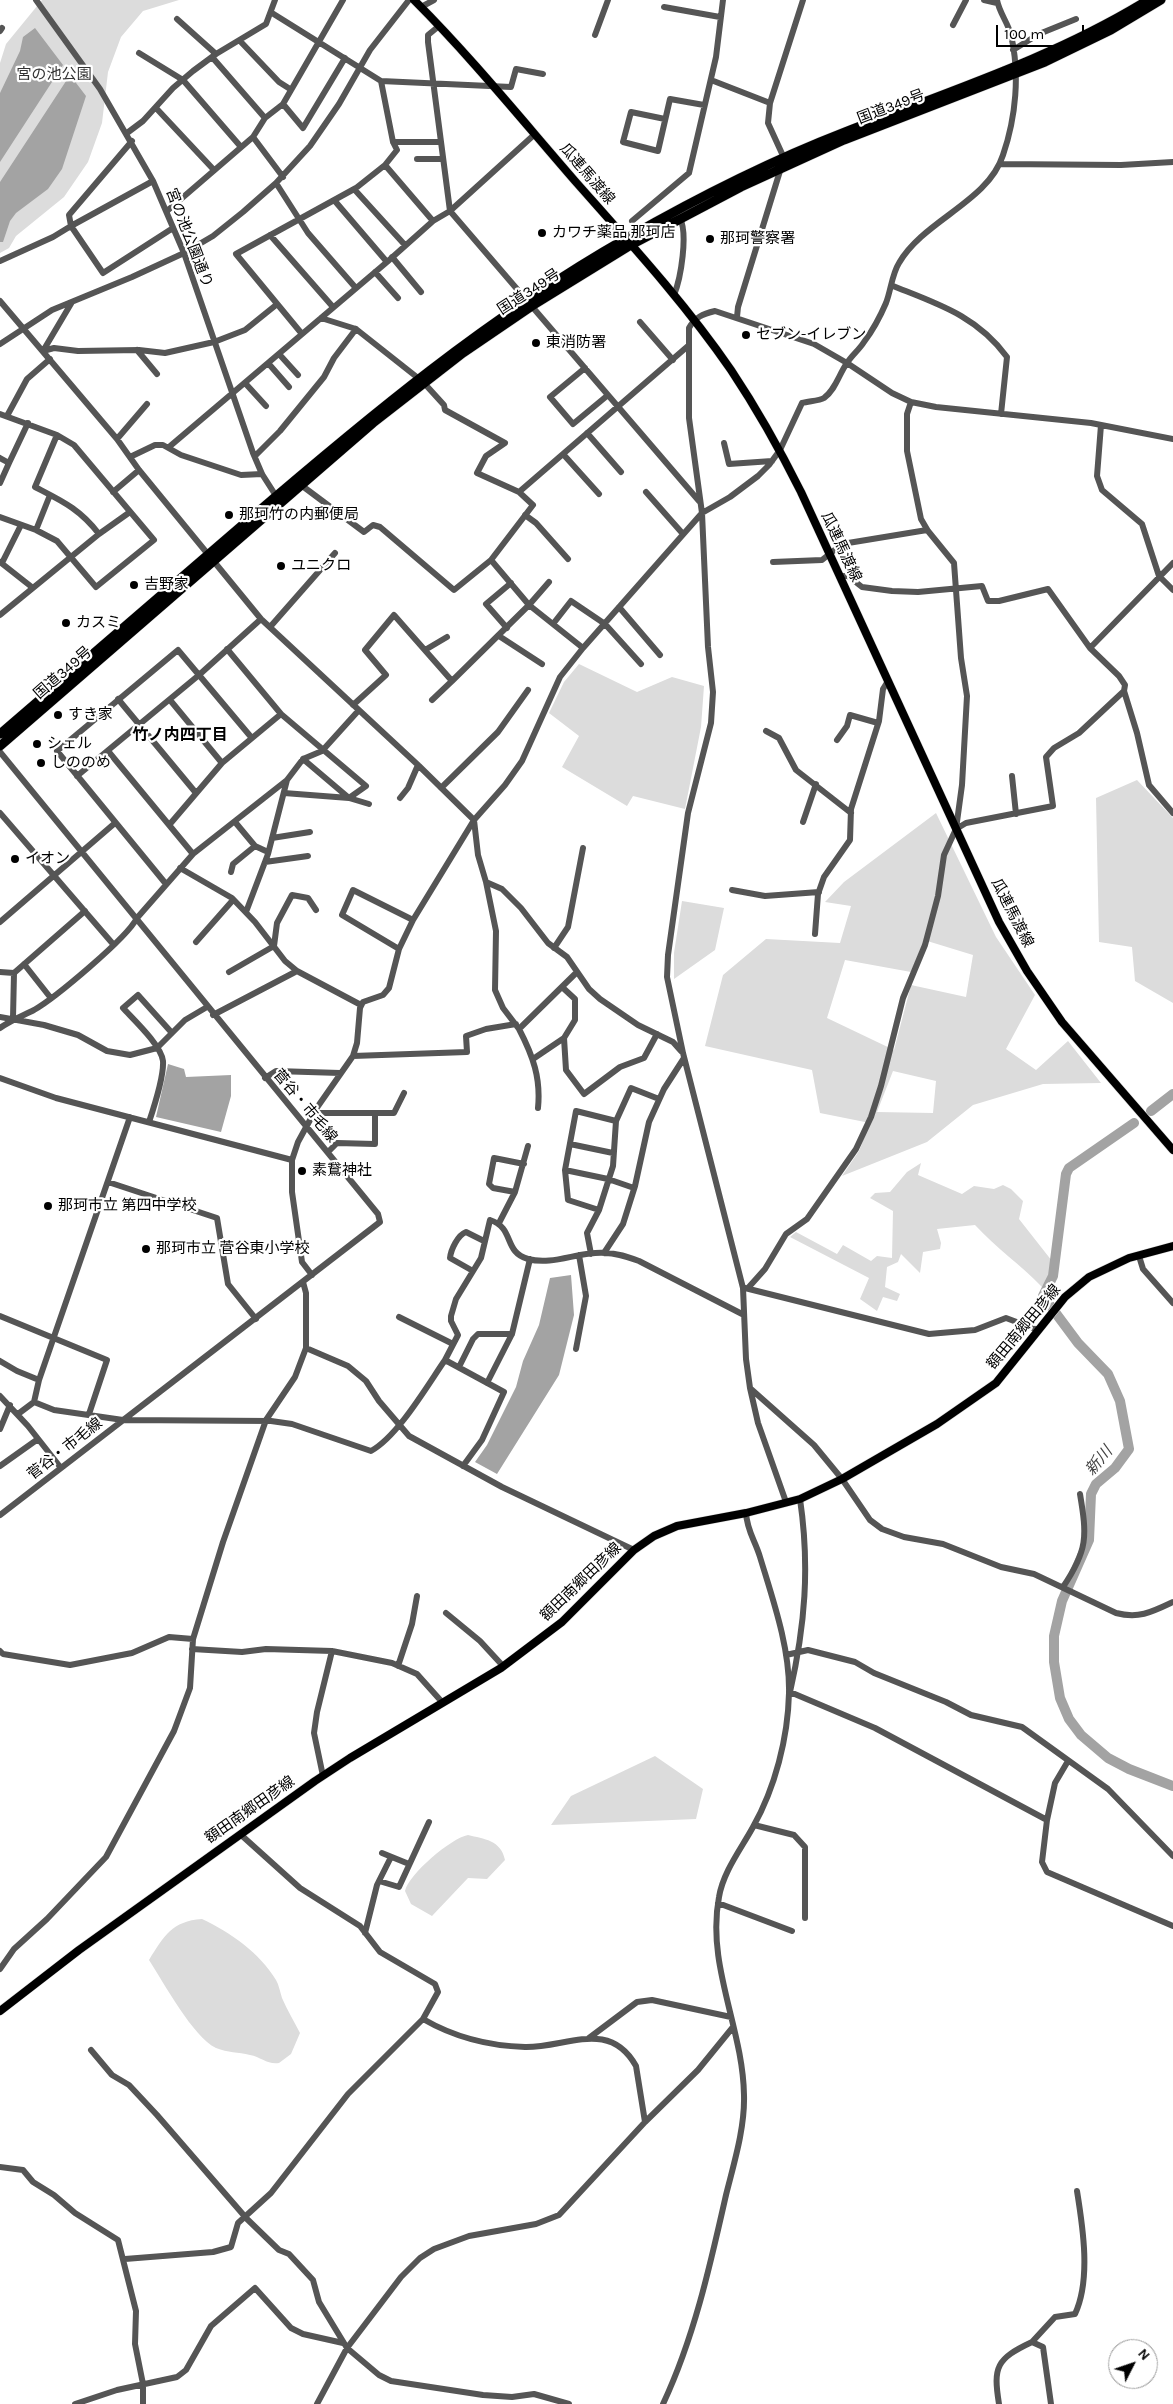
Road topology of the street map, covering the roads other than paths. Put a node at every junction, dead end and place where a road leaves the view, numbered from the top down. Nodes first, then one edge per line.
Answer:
1 (36, 0) edge
2 (275, 0) edge
3 (343, 0) edge
4 (409, 0) edge
5 (414, 0) edge
6 (434, 0) edge
7 (608, 0) edge
8 (723, 0) edge
9 (803, 0) edge
10 (966, 0) edge
11 (984, 0) edge
12 (1154, 1) edge
13 (997, 2) edge
14 (421, 7) junction
15 (664, 7) dead end
16 (272, 13) junction
17 (178, 18) dead end
18 (720, 18) junction
19 (1076, 19) dead end
20 (953, 25) dead end
21 (439, 26) junction
22 (595, 36) dead end
23 (240, 41) junction
24 (318, 41) junction
25 (1013, 50) junction
26 (139, 53) dead end
27 (214, 56) junction
28 (345, 58) junction
29 (360, 67) junction
30 (1015, 70) junction
31 (543, 74) dead end
32 (183, 80) junction
33 (711, 80) junction
34 (381, 81) junction
35 (433, 83) junction
36 (492, 85) junction
37 (290, 89) junction
38 (770, 102) junction
39 (283, 104) junction
40 (704, 105) junction
41 (156, 108) junction
42 (265, 118) junction
43 (665, 119) junction
44 (128, 133) junction
45 (535, 134) junction
46 (253, 137) junction
47 (132, 141) junction
48 (393, 142) junction
49 (440, 142) junction
50 (241, 147) junction
51 (784, 158) junction
52 (443, 159) junction
53 (417, 160) dead end
54 (1173, 162) edge
55 (1000, 164) junction
56 (385, 166) junction
57 (781, 168) junction
58 (214, 170) junction
59 (283, 177) junction
60 (153, 181) junction
61 (276, 183) junction
62 (354, 189) junction
63 (334, 200) junction
64 (167, 210) junction
65 (450, 211) junction
66 (680, 218) junction
67 (298, 219) junction
68 (433, 221) junction
69 (632, 221) dead end
70 (71, 226) junction
71 (173, 228) junction
72 (270, 235) junction
73 (628, 242) junction
74 (404, 244) junction
75 (184, 253) junction
76 (389, 259) junction
77 (0, 261) edge
78 (375, 272) junction
79 (893, 286) junction
80 (355, 287) junction
81 (421, 292) dead end
82 (674, 295) junction
83 (398, 298) dead end
84 (72, 302) junction
85 (529, 303) junction
86 (1, 304) edge
87 (276, 305) junction
88 (333, 306) junction
89 (736, 317) junction
90 (320, 318) junction
91 (694, 320) junction
92 (640, 322) dead end
93 (22, 328) junction
94 (356, 329) junction
95 (302, 334) junction
96 (214, 342) junction
97 (0, 344) edge
98 (688, 346) junction
99 (137, 350) junction
100 (43, 351) junction
101 (279, 354) junction
102 (50, 358) junction
103 (673, 360) junction
104 (847, 362) junction
105 (268, 363) junction
106 (586, 368) junction
107 (157, 374) dead end
108 (298, 375) dead end
109 (421, 380) junction
110 (245, 383) junction
111 (289, 387) dead end
112 (608, 394) junction
113 (232, 395) junction
114 (911, 402) junction
115 (148, 404) dead end
116 (266, 406) dead end
117 (618, 406) junction
118 (0, 414) edge
119 (1001, 414) junction
120 (7, 416) junction
121 (28, 423) junction
122 (1101, 425) junction
123 (587, 433) junction
124 (57, 435) junction
125 (117, 439) junction
126 (1173, 440) edge
127 (724, 443) dead end
128 (169, 447) junction
129 (780, 450) junction
130 (563, 454) junction
131 (254, 456) junction
132 (130, 457) junction
133 (0, 458) edge
134 (772, 461) junction
135 (8, 463) junction
136 (139, 470) junction
137 (621, 472) dead end
138 (262, 474) junction
139 (0, 483) edge
140 (301, 485) junction
141 (113, 492) junction
142 (519, 492) junction
143 (646, 492) dead end
144 (599, 494) dead end
145 (50, 495) junction
146 (279, 500) junction
147 (699, 501) junction
148 (130, 512) junction
149 (702, 513) junction
150 (525, 515) junction
151 (0, 517) edge
152 (21, 525) junction
153 (36, 530) junction
154 (927, 530) junction
155 (99, 534) junction
156 (683, 534) junction
157 (335, 553) dead end
158 (829, 554) junction
159 (71, 557) junction
160 (210, 558) junction
161 (568, 559) dead end
162 (491, 560) junction
163 (1, 562) edge
164 (773, 562) dead end
165 (1173, 563) edge
166 (839, 576) junction
167 (1159, 576) junction
168 (549, 582) dead end
169 (510, 583) junction
170 (33, 588) junction
171 (956, 588) junction
172 (1173, 590) edge
173 (529, 605) junction
174 (619, 607) junction
175 (0, 615) edge
176 (260, 619) junction
177 (553, 624) junction
178 (605, 624) junction
179 (270, 627) junction
180 (507, 628) junction
181 (499, 636) junction
182 (448, 637) dead end
183 (583, 648) junction
184 (1090, 648) junction
185 (227, 649) junction
186 (425, 650) junction
187 (660, 655) dead end
188 (542, 664) dead end
189 (642, 664) dead end
190 (199, 675) junction
191 (452, 681) junction
192 (888, 681) junction
193 (528, 690) dead end
194 (1124, 691) junction
195 (118, 699) junction
196 (170, 700) junction
197 (432, 700) dead end
198 (356, 708) junction
199 (282, 714) junction
200 (878, 723) junction
201 (139, 725) junction
202 (766, 731) dead end
203 (0, 734) edge
204 (251, 737) junction
205 (837, 740) dead end
206 (0, 746) edge
207 (108, 751) junction
208 (322, 751) junction
209 (0, 752) edge
210 (303, 760) junction
211 (222, 763) junction
212 (418, 765) junction
213 (77, 776) junction
214 (1012, 776) dead end
215 (287, 780) junction
216 (816, 784) junction
217 (442, 788) junction
218 (196, 793) junction
219 (284, 793) junction
220 (349, 798) junction
221 (400, 798) dead end
222 (369, 804) dead end
223 (0, 813) edge
224 (851, 813) junction
225 (1173, 813) edge
226 (1016, 814) junction
227 (474, 820) junction
228 (235, 822) junction
229 (802, 822) dead end
230 (115, 823) junction
231 (170, 824) junction
232 (956, 829) junction
233 (310, 832) dead end
234 (272, 838) junction
235 (255, 846) junction
236 (582, 848) dead end
237 (82, 852) junction
238 (268, 852) junction
239 (193, 854) junction
240 (308, 856) dead end
241 (265, 862) junction
242 (180, 868) junction
243 (231, 872) dead end
244 (55, 876) junction
245 (486, 882) junction
246 (166, 884) junction
247 (732, 890) dead end
248 (819, 892) junction
249 (233, 900) junction
250 (316, 910) dead end
251 (85, 911) junction
252 (246, 912) junction
253 (138, 918) junction
254 (413, 920) junction
255 (0, 922) edge
256 (815, 934) dead end
257 (196, 942) dead end
258 (114, 944) junction
259 (274, 946) junction
260 (554, 948) junction
261 (399, 949) junction
262 (24, 964) junction
263 (297, 971) junction
264 (0, 972) edge
265 (229, 972) dead end
266 (577, 972) junction
267 (14, 973) junction
268 (562, 986) junction
269 (50, 997) junction
270 (361, 1005) junction
271 (206, 1007) junction
272 (213, 1015) junction
273 (0, 1017) edge
274 (13, 1018) junction
275 (518, 1027) junction
276 (0, 1028) edge
277 (172, 1033) junction
278 (657, 1034) junction
279 (564, 1038) junction
280 (157, 1048) junction
281 (353, 1056) junction
282 (684, 1056) junction
283 (533, 1059) junction
284 (340, 1073) junction
285 (0, 1078) edge
286 (265, 1078) junction
287 (404, 1093) dead end
288 (659, 1099) junction
289 (538, 1108) dead end
290 (314, 1113) junction
291 (375, 1113) junction
292 (130, 1117) junction
293 (616, 1121) junction
294 (149, 1122) junction
295 (307, 1126) junction
296 (570, 1144) junction
297 (528, 1146) dead end
298 (1173, 1150) edge
299 (328, 1152) junction
300 (613, 1153) junction
301 (292, 1160) junction
302 (524, 1164) junction
303 (565, 1170) junction
304 (608, 1179) junction
305 (108, 1182) junction
306 (634, 1188) junction
307 (514, 1192) junction
308 (599, 1210) junction
309 (499, 1223) junction
310 (484, 1241) junction
311 (1173, 1246) edge
312 (604, 1252) junction
313 (591, 1254) junction
314 (579, 1255) junction
315 (1140, 1256) junction
316 (530, 1259) junction
317 (473, 1271) junction
318 (312, 1275) junction
319 (303, 1282) junction
320 (746, 1288) junction
321 (1173, 1303) edge
322 (744, 1315) junction
323 (0, 1316) edge
324 (399, 1317) dead end
325 (256, 1319) junction
326 (1038, 1330) junction
327 (512, 1334) junction
328 (54, 1339) junction
329 (453, 1344) junction
330 (306, 1348) junction
331 (576, 1349) dead end
332 (445, 1360) junction
333 (0, 1361) edge
334 (459, 1367) junction
335 (39, 1380) junction
336 (488, 1383) junction
337 (750, 1388) junction
338 (0, 1396) edge
339 (34, 1402) junction
340 (10, 1405) junction
341 (18, 1414) junction
342 (89, 1414) junction
343 (123, 1420) junction
344 (266, 1420) junction
345 (398, 1425) junction
346 (0, 1429) edge
347 (38, 1439) junction
348 (0, 1466) edge
349 (463, 1466) junction
350 (61, 1468) junction
351 (842, 1479) junction
352 (1080, 1494) dead end
353 (800, 1499) junction
354 (786, 1502) junction
355 (746, 1513) junction
356 (0, 1514) edge
357 (634, 1550) junction
358 (1065, 1588) junction
359 (417, 1596) dead end
360 (1173, 1602) edge
361 (446, 1613) dead end
362 (193, 1639) junction
363 (192, 1649) junction
364 (0, 1651) edge
365 (332, 1651) junction
366 (799, 1652) junction
367 (786, 1655) junction
368 (398, 1666) junction
369 (503, 1666) junction
370 (790, 1692) junction
371 (442, 1702) junction
372 (1068, 1762) junction
373 (323, 1776) junction
374 (1047, 1820) junction
375 (429, 1822) dead end
376 (754, 1825) junction
377 (240, 1834) junction
378 (382, 1853) dead end
379 (1173, 1856) edge
380 (391, 1857) junction
381 (409, 1864) junction
382 (379, 1881) junction
383 (718, 1903) junction
384 (806, 1918) dead end
385 (1173, 1926) edge
386 (792, 1931) dead end
387 (365, 1933) junction
388 (0, 1969) edge
389 (0, 2011) edge
390 (731, 2017) junction
391 (423, 2019) junction
392 (733, 2027) junction
393 (589, 2038) junction
394 (91, 2050) dead end
395 (645, 2122) junction
396 (0, 2167) edge
397 (1077, 2191) dead end
398 (245, 2215) junction
399 (124, 2259) junction
400 (1032, 2342) junction
401 (345, 2346) junction
402 (143, 2384) junction
403 (75, 2404) edge
404 (143, 2404) edge
405 (317, 2404) edge
406 (569, 2404) edge
407 (663, 2404) edge
408 (999, 2404) edge
409 (1051, 2404) edge

1 - 44 street, 宮の池公園通り
2 - 16 street
3 - 24 street
4 - 29 street
5 - 14 main road, 瓜連馬渡線
6 - 14 street
7 - 22 street
8 - 18 street
9 - 38 street
10 - 20 street
11 - 13 street
12 - 30 highway, 国道349号
13 - 25 street
14 - 21 main road, 瓜連馬渡線
15 - 18 street
16 - 23 street
16 - 24 street
17 - 27 street
18 - 33 street
19 - 25 street
21 - 35 street
21 - 36 main road, 瓜連馬渡線
23 - 27 street
23 - 37 street
24 - 28 street
24 - 37 street
25 - 30 street
26 - 32 street
27 - 32 street
27 - 42 street
28 - 29 street
28 - 39 street
29 - 34 street
29 - 59 street
30 - 51 highway, 国道349号
30 - 55 street
30 - 57 highway, 国道349号
31 - 36 street
32 - 41 street
32 - 50 street
33 - 38 street
33 - 40 street
34 - 35 street
34 - 48 street
35 - 36 street
35 - 49 street
36 - 45 main road, 瓜連馬渡線
37 - 39 street
38 - 51 street
39 - 42 street
40 - 43 street
40 - 69 street
41 - 44 street
41 - 58 street
42 - 46 street
43 - 43 street
44 - 47 street, 宮の池公園通り
45 - 65 street
45 - 73 main road, 瓜連馬渡線
46 - 50 street
46 - 59 street
47 - 60 street, 宮の池公園通り
47 - 70 street
48 - 49 street
48 - 56 street
49 - 52 street
50 - 58 street
51 - 57 street
51 - 73 highway, 国道349号
52 - 53 street
52 - 65 street
54 - 55 street
55 - 79 street
56 - 62 street
56 - 68 street
57 - 66 highway, 国道349号
57 - 89 street
58 - 64 street
59 - 61 street
60 - 64 street, 宮の池公園通り
60 - 70 street
61 - 67 street
61 - 75 street
62 - 63 street
62 - 74 street
63 - 67 street
63 - 76 street
64 - 71 street, 宮の池公園通り
65 - 68 street
65 - 85 street
66 - 73 highway, 国道349号
66 - 82 street
67 - 72 street
67 - 80 street
68 - 74 street
70 - 71 street
70 - 77 street
71 - 75 street, 宮の池公園通り
72 - 87 street
72 - 88 street
73 - 82 main road, 瓜連馬渡線
73 - 85 highway, 国道349号
74 - 76 street
75 - 84 street
75 - 96 street, 宮の池公園通り
76 - 78 street
76 - 81 street
78 - 80 street
78 - 83 street
79 - 104 street
79 - 119 street
80 - 88 street
82 - 91 main road, 瓜連馬渡線
84 - 93 street
84 - 100 street
85 - 106 street
85 - 109 highway, 国道349号
86 - 93 street
87 - 95 street
87 - 96 street
88 - 90 street
89 - 91 street
89 - 104 street
90 - 94 street
90 - 95 street
91 - 98 street
91 - 129 main road, 瓜連馬渡線
92 - 103 street
93 - 97 street
93 - 100 street
94 - 109 street
94 - 131 street
95 - 101 street
96 - 99 street
96 - 113 street, 宮の池公園通り
98 - 103 street
98 - 147 street
99 - 100 street
99 - 107 street
100 - 102 street
101 - 105 street
101 - 108 street
102 - 120 street
102 - 125 street
103 - 117 street
104 - 114 street
104 - 129 street
105 - 110 street
105 - 111 street
106 - 112 street
106 - 112 street
109 - 140 highway, 国道349号
109 - 142 street
109 - 146 highway, 国道349号
110 - 113 street
110 - 116 street
112 - 117 street
113 - 128 street
113 - 131 street, 宮の池公園通り
114 - 119 street
114 - 154 street
115 - 125 street
117 - 123 street
117 - 147 street
118 - 120 street
119 - 122 street
120 - 121 street
121 - 124 street
121 - 135 street
122 - 126 street
122 - 167 street
123 - 130 street
123 - 137 street
124 - 141 street
124 - 145 street
125 - 132 street
127 - 134 street
128 - 132 street
128 - 138 street
129 - 134 street
129 - 158 main road, 瓜連馬渡線
130 - 142 street
130 - 144 street
131 - 138 street, 宮の池公園通り
132 - 136 street
133 - 135 street
134 - 149 street
135 - 139 street
136 - 141 street
136 - 160 street
138 - 146 street, 宮の池公園通り
140 - 146 highway, 国道349号
140 - 162 street
141 - 148 street
142 - 150 street
143 - 156 street
145 - 153 street
145 - 155 street
146 - 160 highway, 国道349号
147 - 149 street
148 - 155 street
148 - 159 street
149 - 156 street
149 - 282 street
150 - 161 street
150 - 162 street
151 - 152 street
152 - 153 street
152 - 163 street
153 - 159 street
154 - 158 street
154 - 171 street
155 - 159 street
156 - 174 street
157 - 179 street
158 - 164 street
158 - 166 main road, 瓜連馬渡線
159 - 170 street
160 - 176 street
160 - 203 highway, 国道349号
160 - 206 highway, 国道349号
162 - 169 street
163 - 170 street
165 - 167 street
166 - 171 street
166 - 192 main road, 瓜連馬渡線
167 - 172 street
167 - 184 street
168 - 173 street
169 - 173 street
169 - 180 street
170 - 175 street
171 - 184 street
171 - 232 street
173 - 177 street
173 - 180 street
174 - 178 street
174 - 187 street
176 - 179 street
176 - 185 street
177 - 178 street
177 - 183 street
178 - 183 street
178 - 189 street
179 - 198 street
180 - 181 street
181 - 188 street
181 - 191 street
182 - 186 street
183 - 227 street
184 - 194 street
185 - 190 street
185 - 199 street
186 - 191 street
186 - 198 street
190 - 195 street
190 - 196 street
190 - 204 street
191 - 197 street
192 - 200 street
192 - 232 main road, 瓜連馬渡線
193 - 217 street
194 - 225 street
194 - 226 street
195 - 201 street
195 - 213 street
196 - 201 street
196 - 211 street
198 - 208 street
198 - 212 street
199 - 204 street
199 - 208 street
200 - 205 street
200 - 224 street
201 - 207 street
201 - 218 street
202 - 216 street
204 - 211 street
207 - 213 street
207 - 231 street
208 - 210 street
208 - 220 street
209 - 237 street, 菅谷・市毛線
210 - 215 street
210 - 220 street
211 - 218 street
212 - 217 street
212 - 221 street
213 - 230 street
214 - 226 street
215 - 219 street
215 - 228 street
216 - 224 street
216 - 229 street
217 - 227 street
218 - 231 street
219 - 220 street
219 - 234 street
220 - 222 street
223 - 244 street
224 - 248 street
226 - 232 street
227 - 245 street
227 - 254 street
228 - 235 street
228 - 239 street
230 - 237 street
230 - 246 street
231 - 239 street
232 - 298 main road, 瓜連馬渡線
232 - 320 street
233 - 234 street
234 - 238 street
235 - 238 street
235 - 243 street
236 - 260 street
237 - 244 street
237 - 253 street, 菅谷・市毛線
238 - 241 street
239 - 242 street
240 - 241 street
241 - 252 street
242 - 246 street
242 - 249 street
244 - 251 street
244 - 255 street
245 - 260 street
245 - 275 street
246 - 253 street
247 - 248 street
248 - 256 street
249 - 252 street
249 - 257 street
250 - 259 street
251 - 258 street
251 - 262 street
252 - 259 street
253 - 258 street
253 - 271 street, 菅谷・市毛線
254 - 261 street
254 - 261 street
258 - 269 street
259 - 263 street
259 - 265 street
260 - 266 street
261 - 270 street
262 - 267 street
262 - 269 street
263 - 270 street
263 - 272 street
264 - 267 street
266 - 268 street
266 - 278 street
267 - 274 street
268 - 275 street
268 - 279 street
269 - 274 street
270 - 281 street
271 - 272 street, 菅谷・市毛線
271 - 277 street
272 - 286 street, 菅谷・市毛線
273 - 274 street
274 - 276 street
274 - 280 street
275 - 281 street
275 - 283 street
277 - 280 street
277 - 280 street
278 - 279 street
278 - 282 street
279 - 283 street
280 - 294 street
281 - 284 street
282 - 288 street
282 - 320 street
283 - 289 street
284 - 286 street
284 - 290 street
285 - 292 street
286 - 295 street, 菅谷・市毛線
287 - 291 street
288 - 293 street
288 - 306 street
290 - 291 street
290 - 295 street
291 - 299 street
292 - 294 street
292 - 305 street
293 - 296 street
293 - 300 street
294 - 301 street
295 - 299 street, 菅谷・市毛線
295 - 301 street
296 - 300 street
296 - 303 street
297 - 302 street
299 - 318 street, 菅谷・市毛線
300 - 304 street
301 - 318 street
302 - 307 street
302 - 307 street
303 - 304 street
303 - 308 street
304 - 306 street
304 - 308 street
305 - 325 street
305 - 328 street
306 - 312 street
307 - 309 street
308 - 313 street
309 - 310 street
309 - 316 street
310 - 317 street
310 - 317 street
311 - 315 main road, 額田南郷田彦線
312 - 313 street
312 - 322 street
313 - 314 street
314 - 316 street
314 - 331 street
315 - 321 street
315 - 326 main road, 額田南郷田彦線
316 - 327 street
317 - 329 street
318 - 319 street, 菅谷・市毛線
319 - 325 street, 菅谷・市毛線
319 - 330 street
320 - 322 street
320 - 326 street
322 - 337 street
323 - 328 street
324 - 329 street
325 - 343 street, 菅谷・市毛線
326 - 351 main road, 額田南郷田彦線
327 - 334 street
327 - 336 street
328 - 335 street
328 - 342 street
329 - 332 street
330 - 344 street
330 - 345 street
332 - 334 street
332 - 345 street
333 - 335 street
334 - 336 street
335 - 339 street
336 - 349 street
337 - 351 street
337 - 354 street
338 - 340 street
339 - 341 street
339 - 342 street
340 - 341 street
340 - 346 street
341 - 347 street
342 - 343 street
343 - 344 street
343 - 350 street, 菅谷・市毛線
344 - 345 street
344 - 362 street
345 - 349 street
347 - 348 street
347 - 350 street
349 - 357 street
350 - 356 street, 菅谷・市毛線
351 - 353 main road, 額田南郷田彦線
351 - 358 street
352 - 358 street
353 - 354 main road, 額田南郷田彦線
353 - 366 street
354 - 355 main road, 額田南郷田彦線
355 - 357 main road, 額田南郷田彦線
355 - 367 street
357 - 369 main road, 額田南郷田彦線
358 - 360 street
359 - 368 street
361 - 369 street
362 - 363 street
362 - 364 street
363 - 365 street
363 - 388 street
365 - 368 street
365 - 373 street
366 - 367 street
366 - 370 street
366 - 372 street
367 - 370 street
368 - 371 street
369 - 371 main road, 額田南郷田彦線
370 - 374 street
370 - 376 street
371 - 373 main road, 額田南郷田彦線
372 - 374 street
372 - 379 street
373 - 377 main road, 額田南郷田彦線
374 - 385 street
375 - 381 street
376 - 383 street
376 - 384 street
377 - 387 street
377 - 389 main road, 額田南郷田彦線
378 - 380 street
380 - 381 street
380 - 382 street
381 - 382 street
382 - 387 street
383 - 386 street
383 - 390 street
387 - 391 street
390 - 392 street
390 - 393 street
391 - 393 street
391 - 398 street
392 - 395 street
392 - 407 street
393 - 395 street
394 - 398 street
395 - 401 street
396 - 399 street
397 - 400 street
398 - 399 street
398 - 401 street
399 - 402 street
400 - 408 street
400 - 409 street
401 - 402 street
401 - 405 street
401 - 406 street
402 - 403 street
402 - 404 street

